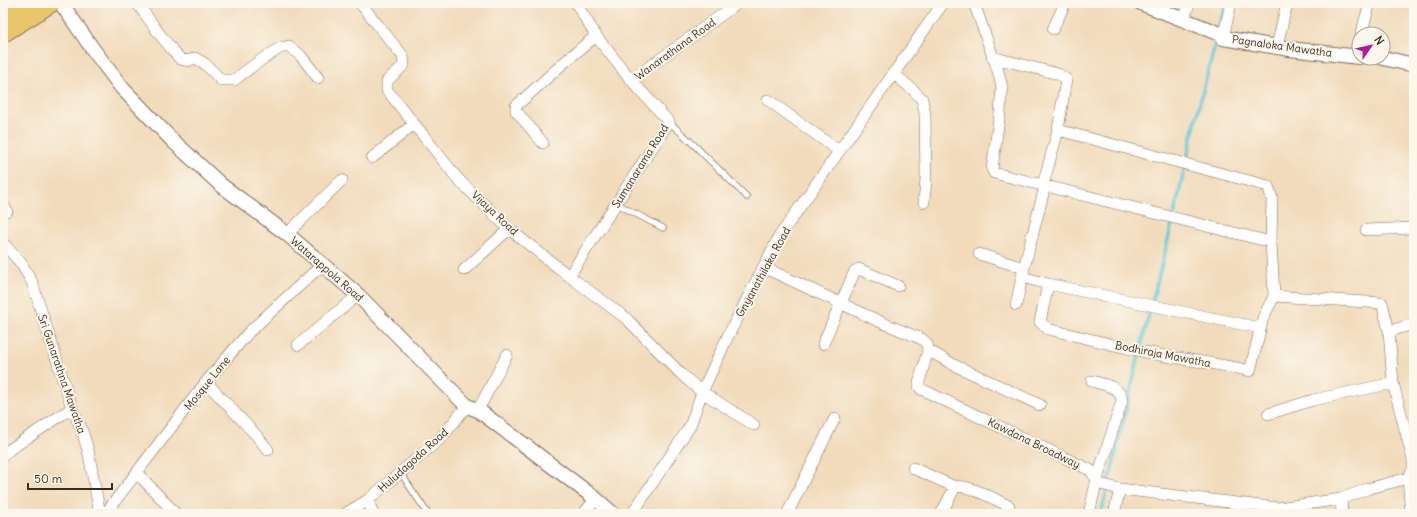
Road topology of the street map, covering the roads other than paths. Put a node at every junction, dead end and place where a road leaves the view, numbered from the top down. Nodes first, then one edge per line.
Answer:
1 (23, 3) edge
2 (51, 3) edge
3 (61, 3) edge
4 (138, 3) edge
5 (360, 3) edge
6 (576, 3) edge
7 (738, 3) edge
8 (943, 3) edge
9 (974, 3) edge
10 (1065, 3) edge
11 (1140, 3) edge
12 (1189, 3) edge
13 (1231, 3) edge
14 (1287, 3) edge
15 (1370, 3) edge
16 (3, 15) edge
17 (1184, 21) junction
18 (1363, 26) edge
19 (1054, 29) dead end
20 (3, 33) edge
21 (596, 36) junction
22 (1222, 36) junction
23 (1277, 46) junction
24 (1351, 56) edge
25 (992, 57) junction
26 (1391, 60) edge
27 (1414, 65) edge
28 (893, 73) junction
29 (318, 78) dead end
30 (631, 80) junction
31 (768, 100) dead end
32 (669, 122) junction
33 (414, 124) junction
34 (1058, 130) junction
35 (543, 143) dead end
36 (839, 151) junction
37 (372, 158) dead end
38 (342, 180) dead end
39 (1043, 185) junction
40 (747, 197) dead end
41 (924, 202) dead end
42 (617, 204) junction
43 (663, 228) dead end
44 (1414, 228) edge
45 (509, 229) junction
46 (1366, 230) dead end
47 (287, 234) junction
48 (1271, 242) junction
49 (3, 243) edge
50 (979, 254) dead end
51 (323, 264) junction
52 (763, 267) junction
53 (464, 270) dead end
54 (1023, 272) junction
55 (569, 276) junction
56 (1048, 284) junction
57 (898, 286) dead end
58 (358, 295) junction
59 (1274, 296) junction
60 (840, 303) junction
61 (1016, 305) dead end
62 (1414, 324) edge
63 (1260, 328) junction
64 (1389, 331) junction
65 (823, 344) dead end
66 (298, 345) dead end
67 (928, 350) junction
68 (507, 355) dead end
69 (1092, 381) dead end
70 (206, 382) junction
71 (1393, 383) junction
72 (702, 392) junction
73 (1040, 405) dead end
74 (72, 408) junction
75 (472, 408) junction
76 (1268, 414) dead end
77 (836, 418) dead end
78 (754, 425) dead end
79 (268, 450) dead end
80 (3, 456) edge
81 (1414, 460) edge
82 (914, 468) dead end
83 (400, 472) junction
84 (137, 473) junction
85 (1408, 478) junction
86 (1098, 481) junction
87 (955, 487) junction
88 (1116, 488) junction
89 (596, 499) junction
90 (1341, 499) junction
91 (368, 500) junction
92 (1009, 506) dead end
93 (1278, 511) edge
94 (100, 514) edge
95 (105, 514) edge
96 (176, 514) edge
97 (345, 514) edge
98 (373, 514) edge
99 (428, 514) edge
100 (583, 514) edge
101 (613, 514) edge
102 (632, 514) edge
103 (787, 514) edge
104 (941, 514) edge
105 (1089, 514) edge
106 (1114, 514) edge
107 (1342, 514) edge
108 (1411, 514) edge

1 - 16 highway
2 - 20 highway
3 - 47 street, Watarappola Road
4 - 29 street
5 - 33 street, Vijaya Road
6 - 21 street, Sumanarama Road
7 - 30 street, Wanarathana Road
8 - 28 street, Gnyanathilaka Road
9 - 25 street
10 - 19 street
11 - 17 street, Pagnaloka Mawatha
12 - 17 street
13 - 22 street
14 - 23 street
15 - 18 street
17 - 22 street, Pagnaloka Mawatha
21 - 30 street, Sumanarama Road
21 - 35 street
22 - 23 street, Pagnaloka Mawatha
23 - 24 street, Pagnaloka Mawatha
25 - 34 street
25 - 39 street
26 - 27 street
28 - 36 street, Gnyanathilaka Road
28 - 41 street
30 - 32 street, Sumanarama Road
31 - 36 street
32 - 40 lane
32 - 42 street, Sumanarama Road
33 - 37 street
33 - 45 street, Vijaya Road
34 - 39 street
34 - 48 street
36 - 52 street, Gnyanathilaka Road
38 - 47 street
39 - 48 street
39 - 54 street
42 - 43 lane
42 - 55 street, Sumanarama Road
44 - 46 street
45 - 53 street
45 - 55 street, Vijaya Road
47 - 51 street, Watarappola Road
48 - 59 street
49 - 74 street, Sri Gunarathna Mawatha
50 - 54 street
51 - 58 street, Watarappola Road
51 - 70 street, Mosque Lane
52 - 60 street
52 - 72 street, Gnyanathilaka Road
54 - 56 street
54 - 61 street
55 - 72 street, Vijaya Road
56 - 63 street
56 - 63 street, Bodhiraja Mawatha
57 - 60 street
58 - 66 street
58 - 75 street, Watarappola Road
59 - 63 street, Bodhiraja Mawatha
59 - 64 street
60 - 65 street
60 - 67 street
62 - 64 street
64 - 71 street
67 - 73 street
67 - 86 street, Kawdana Broadway
68 - 75 street, Huludagoda Road
69 - 86 street
70 - 79 street
70 - 84 street, Mosque Lane
71 - 76 street
71 - 81 street
72 - 78 street, Vijaya Road
72 - 102 street, Gnyanathilaka Road
74 - 80 street
74 - 94 street, Sri Gunarathna Mawatha
75 - 83 street, Huludagoda Road
75 - 89 street, Watarappola Road
77 - 103 street
81 - 85 street
82 - 87 street
83 - 91 street, Huludagoda Road
83 - 99 lane
84 - 95 street, Mosque Lane
84 - 96 street
85 - 90 street, Kawdana Broadway
85 - 108 street
86 - 88 street, Kawdana Broadway
86 - 105 street
87 - 92 street
87 - 104 street
88 - 93 street, Kawdana Broadway
88 - 106 street
89 - 100 street
89 - 101 street, Watarappola Road
90 - 93 street, Kawdana Broadway
90 - 107 street
91 - 97 street
91 - 98 street, Huludagoda Road

